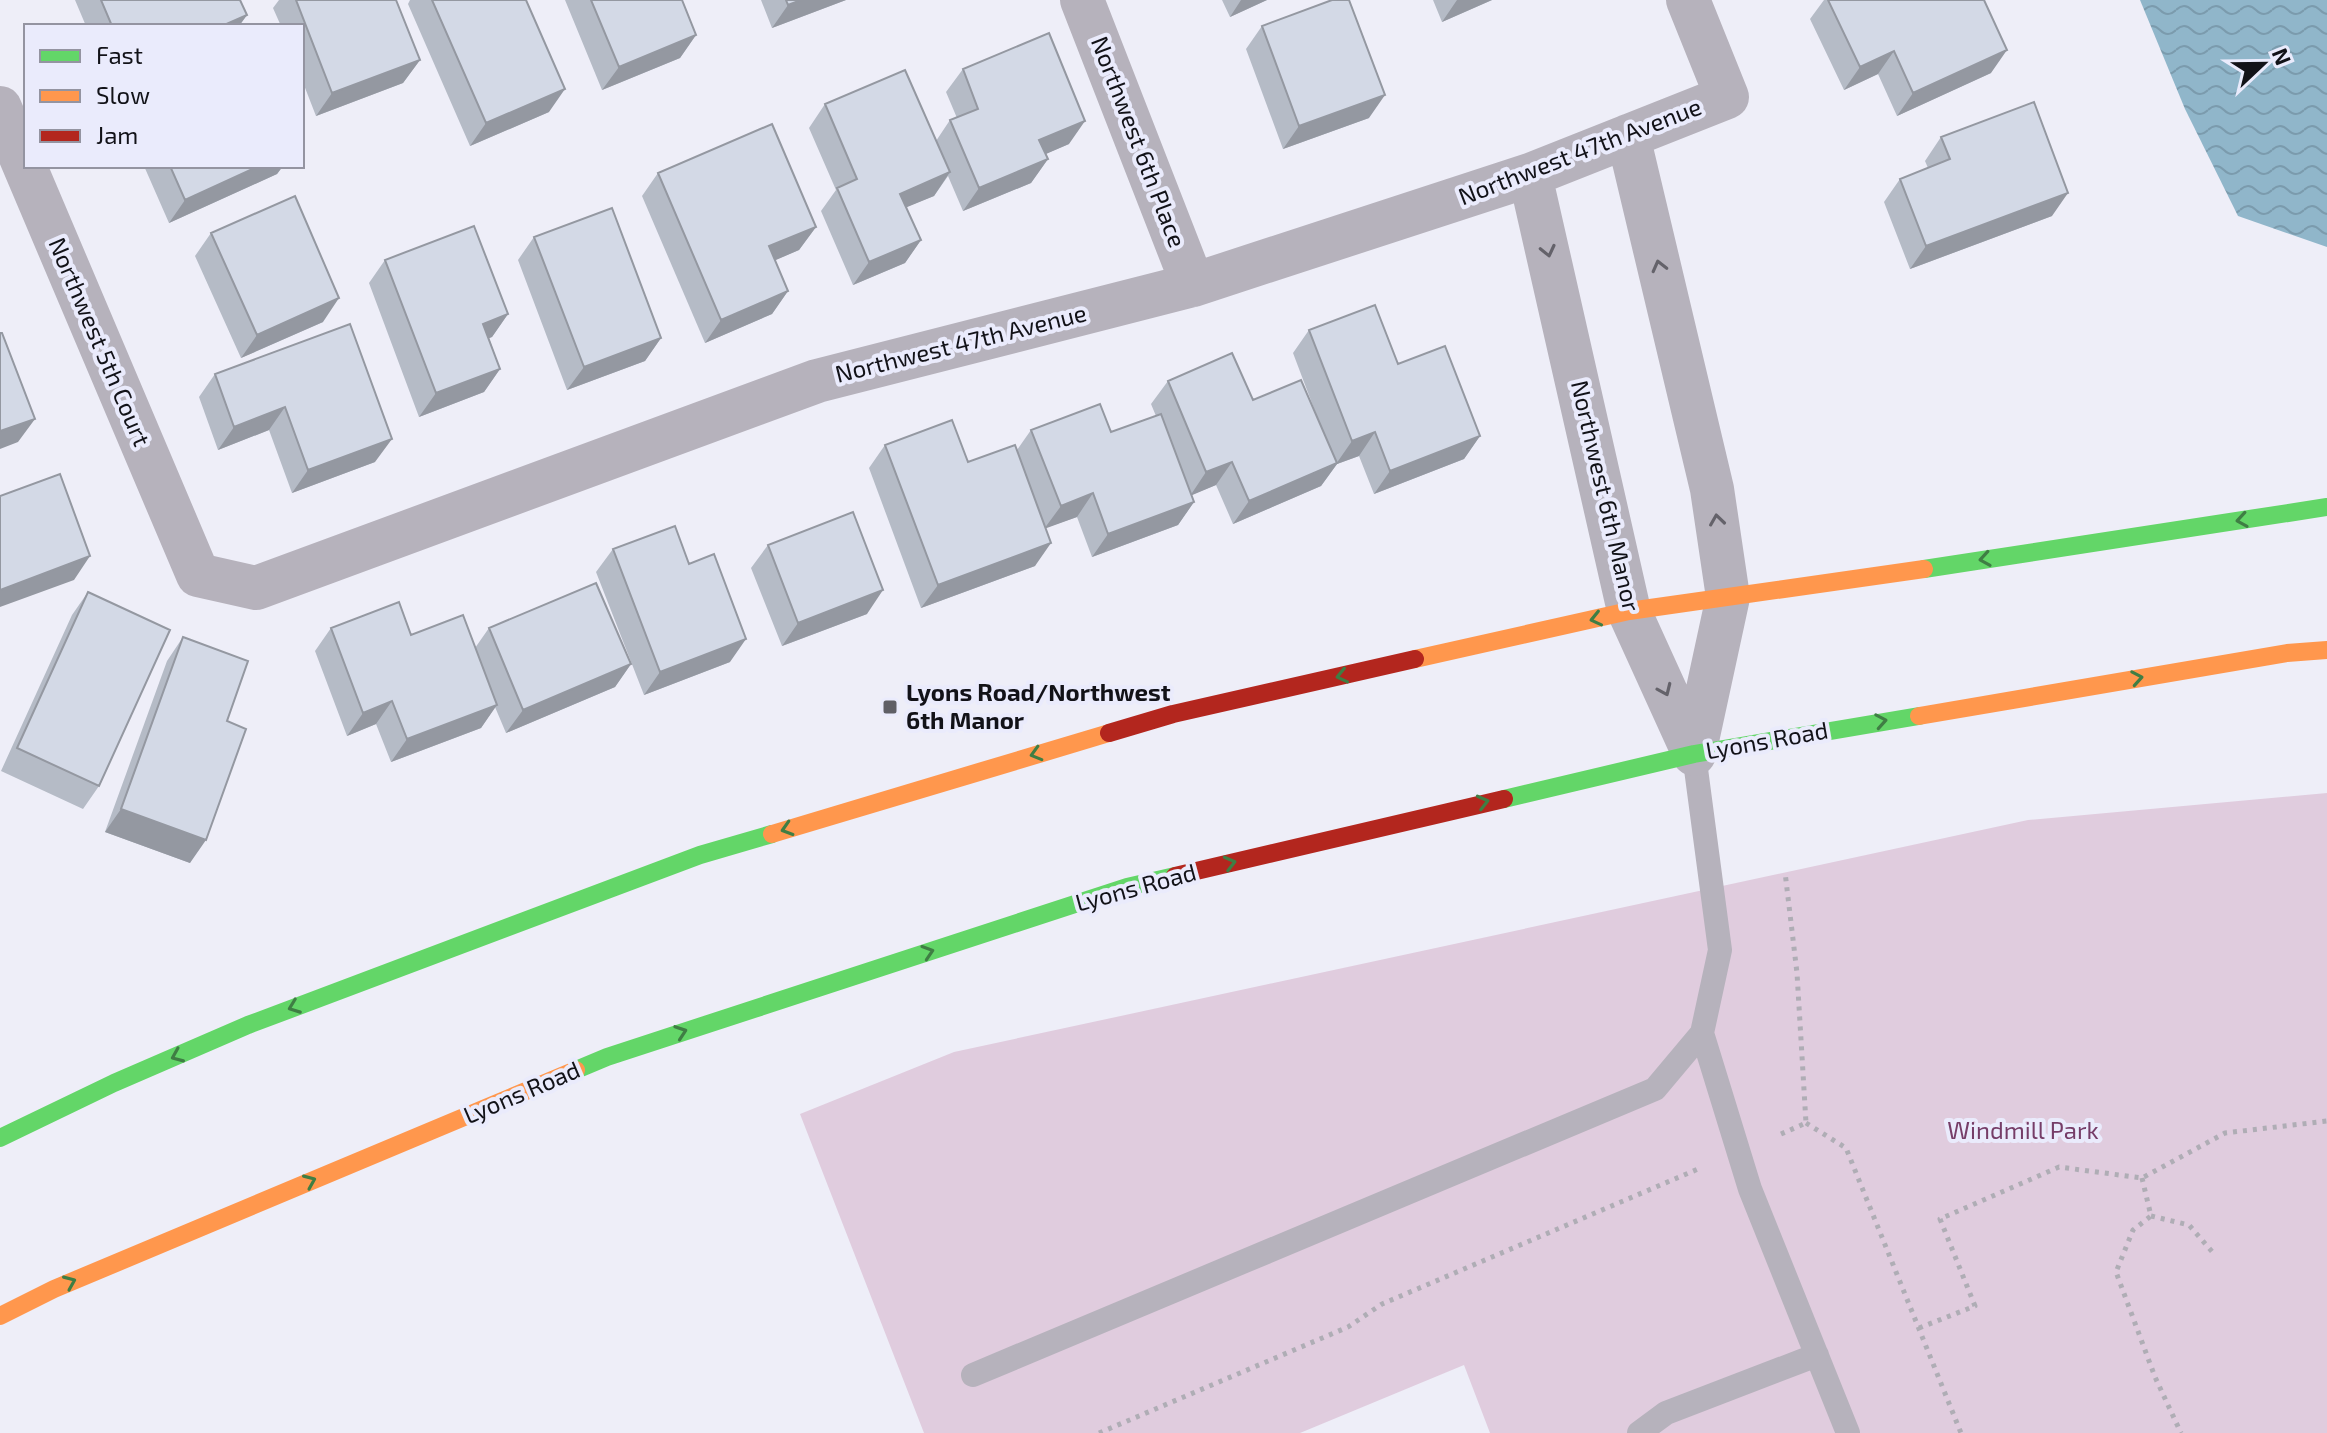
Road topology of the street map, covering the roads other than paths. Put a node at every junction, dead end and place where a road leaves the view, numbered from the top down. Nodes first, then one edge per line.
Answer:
1 (1082, 0) edge
2 (1688, 0) edge
3 (0, 108) edge
4 (1628, 136) junction
5 (24, 165) edge
6 (25, 168) edge
7 (1530, 175) junction
8 (1193, 285) junction
9 (2327, 507) edge
10 (198, 575) joint
11 (1728, 597) junction
12 (1629, 611) junction
13 (2327, 650) edge
14 (1694, 754) junction
15 (1702, 1033) junction
16 (0, 1138) edge
17 (0, 1316) edge
18 (1817, 1355) junction
19 (973, 1375) dead end
20 (1639, 1433) edge
21 (1848, 1433) edge

1 - 8 street, Northwest 6th Place
2 - 4 street, Northwest 47th Avenue
3 - 5 street, Northwest 5th Court
4 - 7 street, Northwest 47th Avenue
11 -> 4 street
6 - 10 street, Northwest 5th Court
7 - 8 street, Northwest 47th Avenue
7 -> 12 street, Northwest 6th Manor
8 - 10 street, Northwest 47th Avenue
9 -> 11 main road
11 - 12 main road
11 - 14 street
12 -> 14 street, Northwest 6th Manor
12 -> 16 main road
14 -> 13 main road, Lyons Road
14 - 15 lane
17 -> 14 main road, Lyons Road
15 - 18 lane
15 - 19 lane
18 - 20 lane
18 - 21 lane

